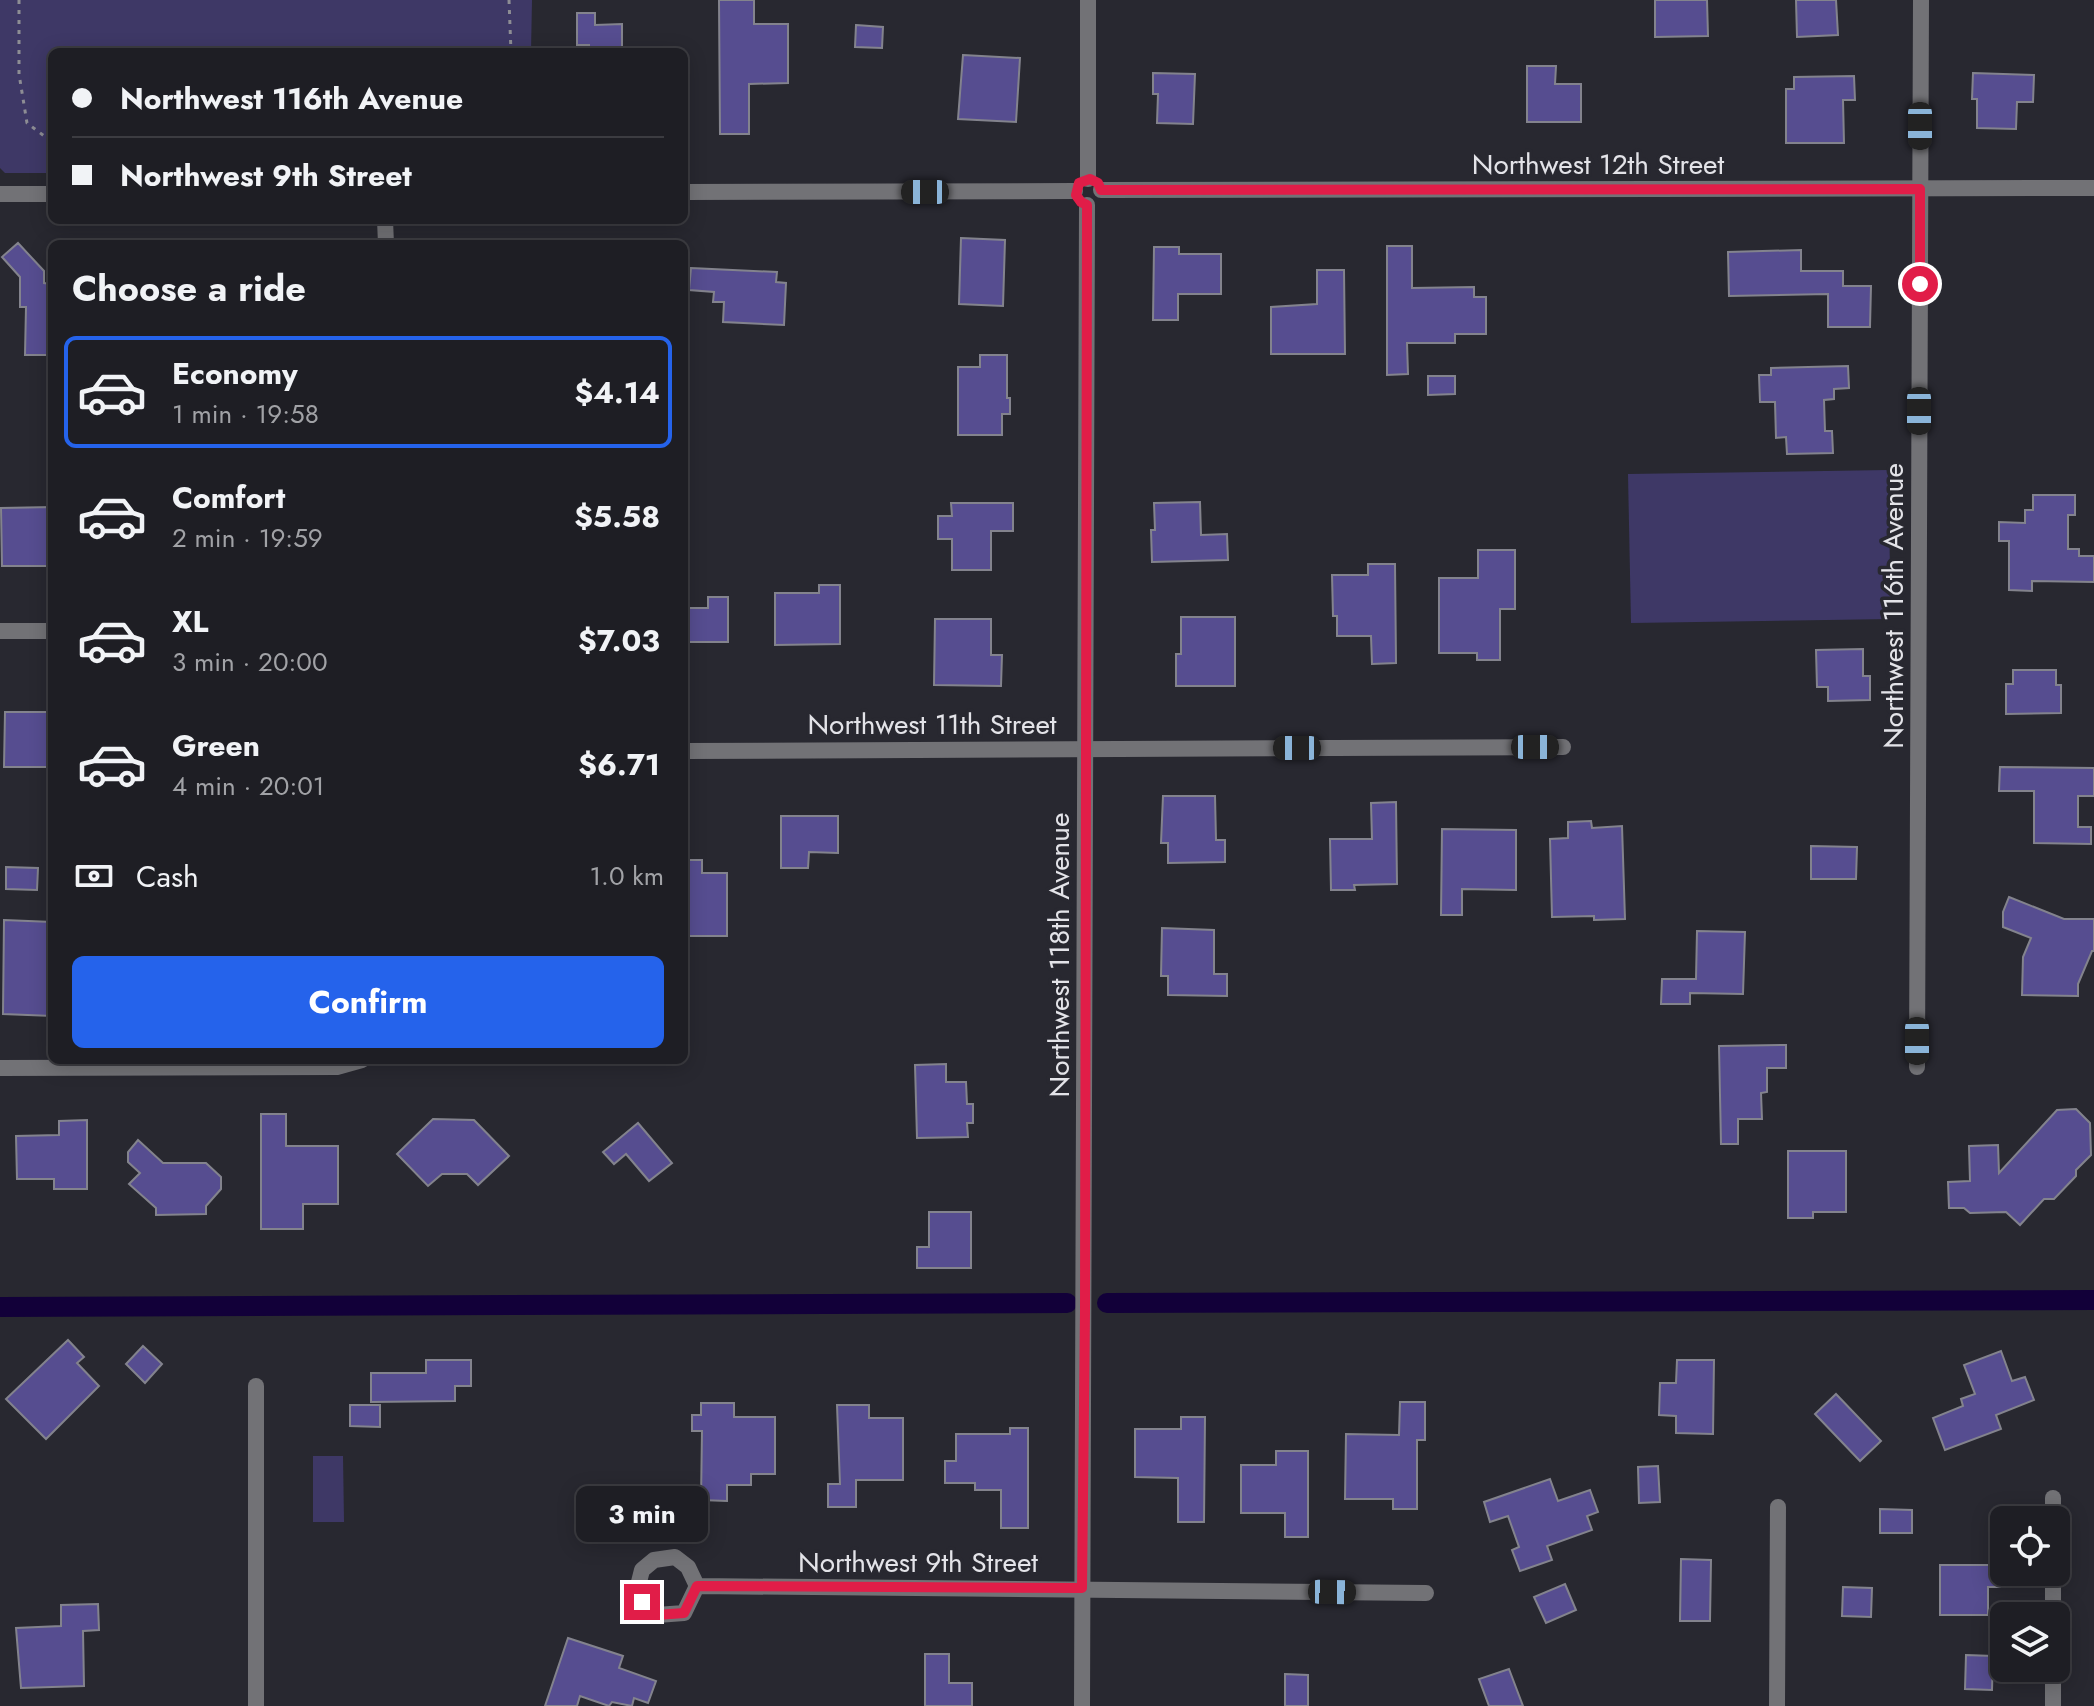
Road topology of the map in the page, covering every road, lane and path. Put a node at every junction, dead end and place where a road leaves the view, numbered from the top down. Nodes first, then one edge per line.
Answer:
1 (19, 0) edge
2 (509, 0) edge
3 (1088, 0) edge
4 (1921, 0) edge
5 (511, 48) edge
6 (48, 139) edge
7 (1095, 185) junction
8 (2094, 188) edge
9 (1920, 189) junction
10 (1075, 191) junction
11 (688, 192) edge
12 (0, 194) edge
13 (48, 194) edge
14 (1087, 205) junction
15 (0, 631) edge
16 (48, 631) edge
17 (1563, 747) dead end
18 (1086, 749) junction
19 (688, 751) edge
20 (348, 1064) edge
21 (1917, 1067) dead end
22 (0, 1068) edge
23 (256, 1386) dead end
24 (2053, 1498) dead end
25 (2053, 1506) edge
26 (1778, 1507) dead end
27 (697, 1586) dead end
28 (1082, 1588) junction
29 (1426, 1593) dead end
30 (2053, 1682) edge
31 (256, 1706) edge
32 (1082, 1706) edge
33 (1777, 1706) edge
34 (2053, 1706) edge

1 - 6 path
2 - 5 path
3 - 7 street
4 - 9 street, Northwest 116th Avenue
7 - 9 street, Northwest 12th Street
7 - 10 street
7 - 14 street
8 - 9 street, Northwest 12th Street
9 - 21 street, Northwest 116th Avenue
10 - 11 street
10 - 14 street
12 - 13 street
14 - 18 street, Northwest 118th Avenue
15 - 16 street
17 - 18 street, Northwest 11th Street
18 - 19 street, Northwest 11th Street
18 - 28 street, Northwest 118th Avenue
20 - 22 street
23 - 31 street
24 - 25 street
26 - 33 street
27 - 28 street, Northwest 9th Street
28 - 29 street, Northwest 9th Street
28 - 32 street, Northwest 118th Avenue
30 - 34 street

